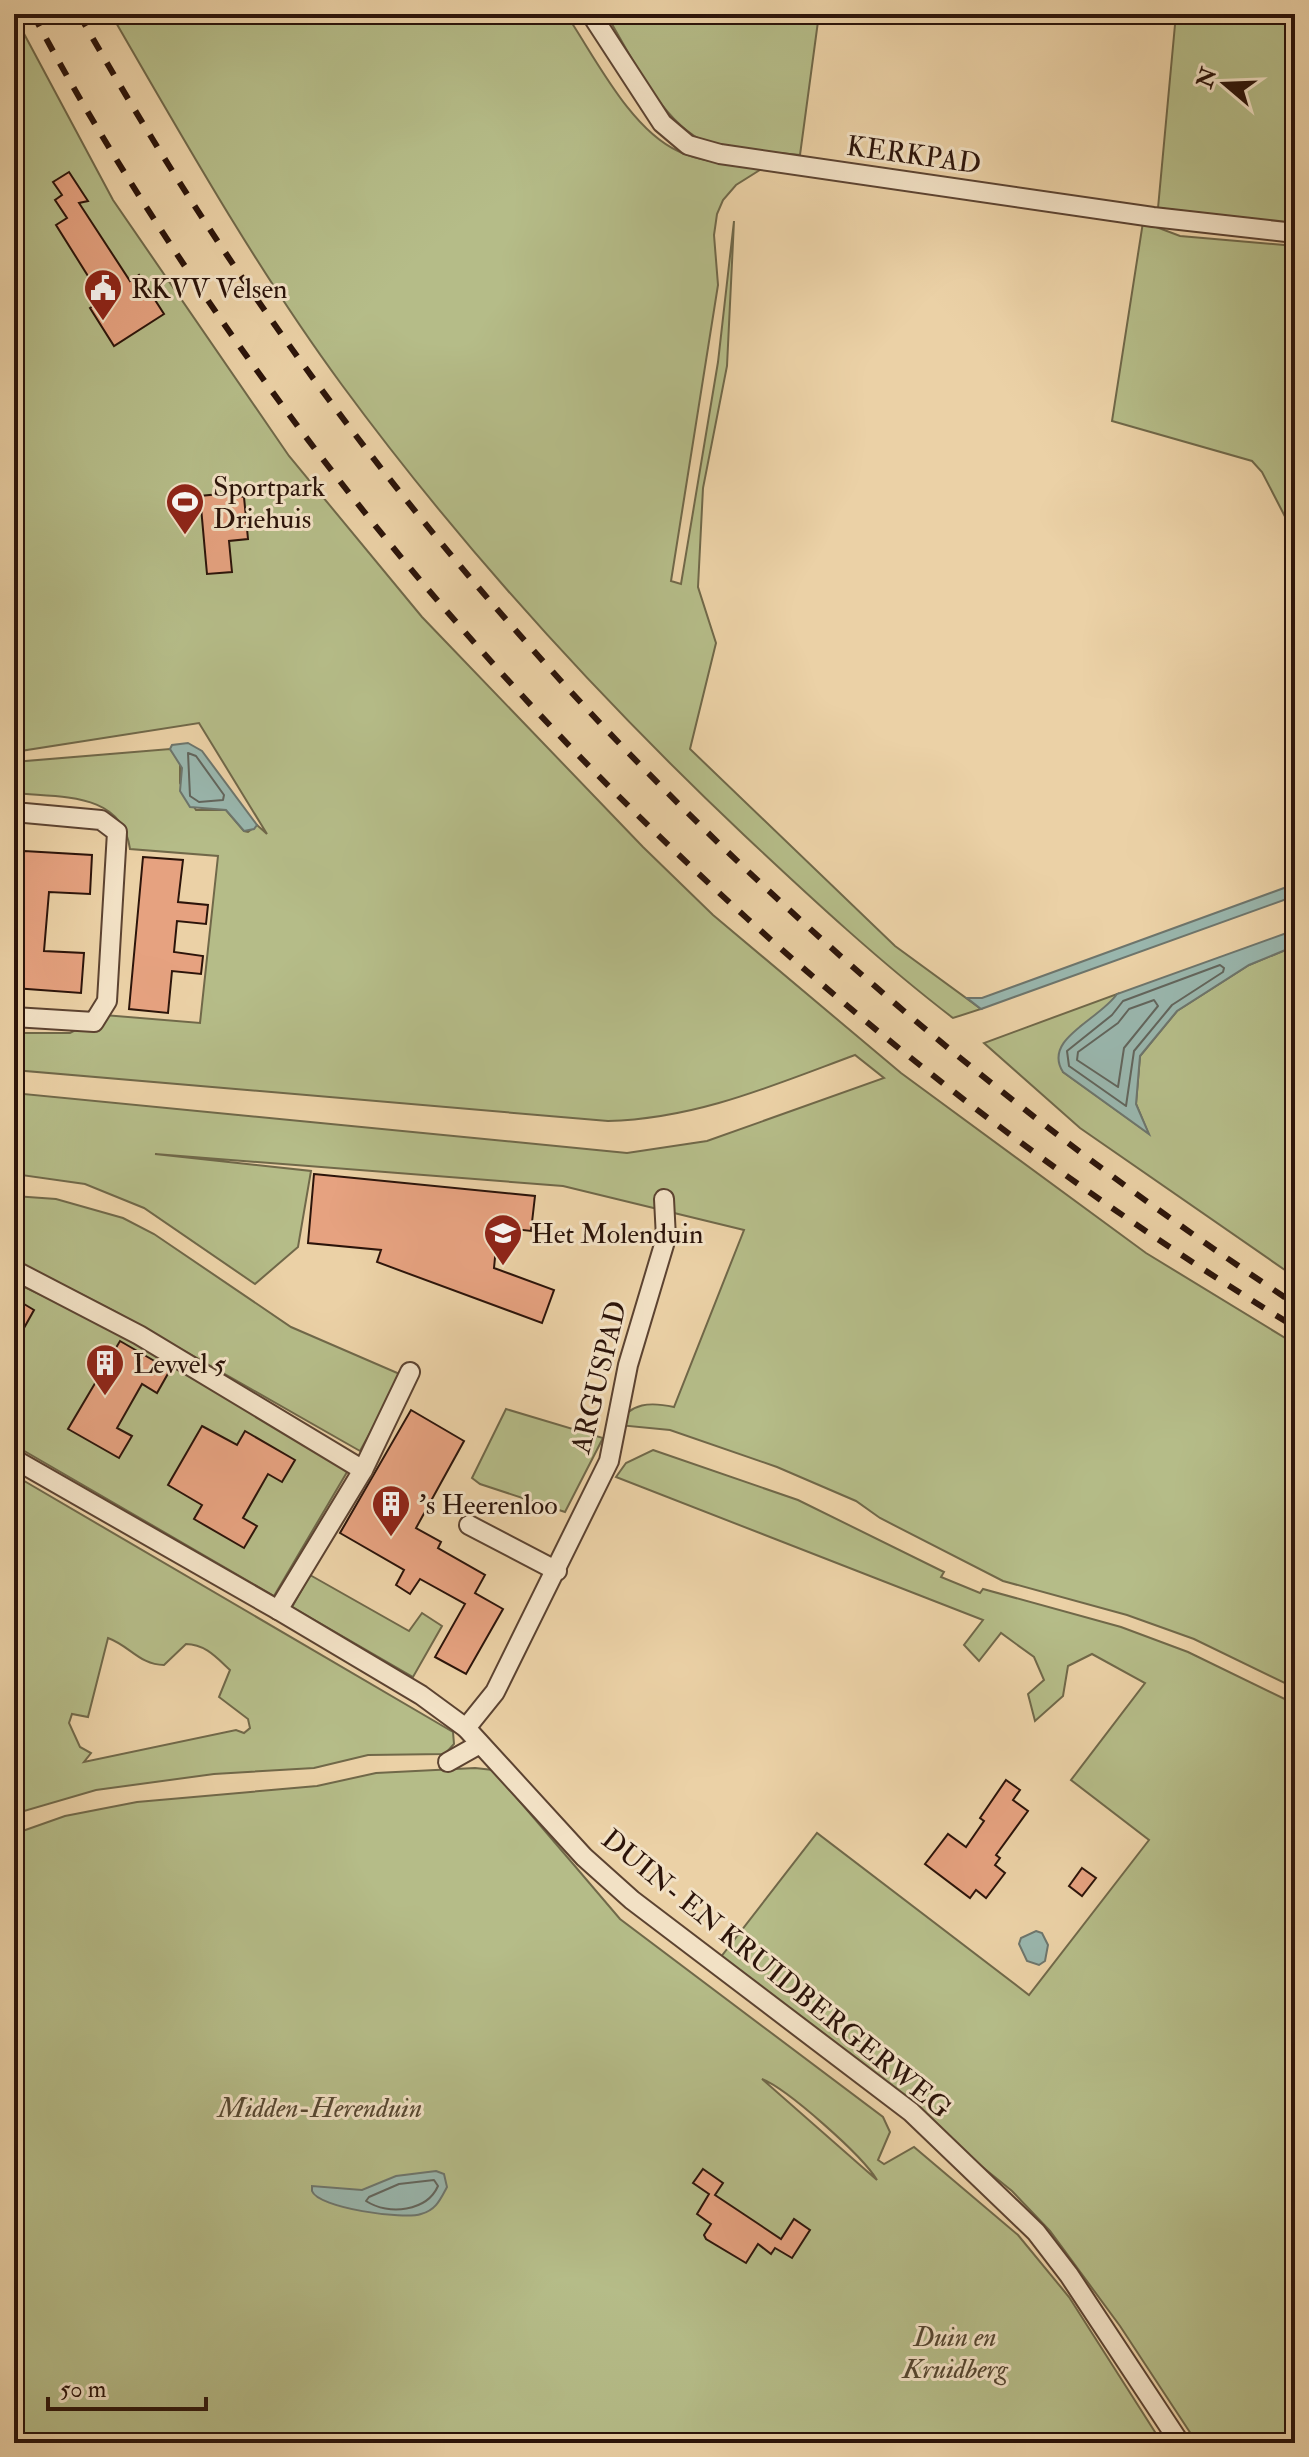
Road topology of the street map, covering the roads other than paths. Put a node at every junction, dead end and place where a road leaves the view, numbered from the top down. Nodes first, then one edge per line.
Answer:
1 (591, 14) edge
2 (1295, 233) edge
3 (14, 812) edge
4 (14, 1017) edge
5 (664, 1199) dead end
6 (14, 1270) edge
7 (410, 1372) dead end
8 (14, 1459) edge
9 (363, 1470) junction
10 (469, 1525) dead end
11 (557, 1571) junction
12 (278, 1610) junction
13 (466, 1728) junction
14 (480, 1744) junction
15 (448, 1762) dead end
16 (1180, 2443) edge

1 - 2 street, KERKPAD
3 - 4 street
5 - 11 street, ARGUSPAD
6 - 9 street
7 - 9 street
8 - 12 street, DUIN- EN KRUIDBERGERWEG
9 - 12 street
10 - 11 street
11 - 13 street, ARGUSPAD
12 - 13 street, DUIN- EN KRUIDBERGERWEG
13 - 14 street, DUIN- EN KRUIDBERGERWEG
14 - 15 street
14 - 16 street, DUIN- EN KRUIDBERGERWEG

